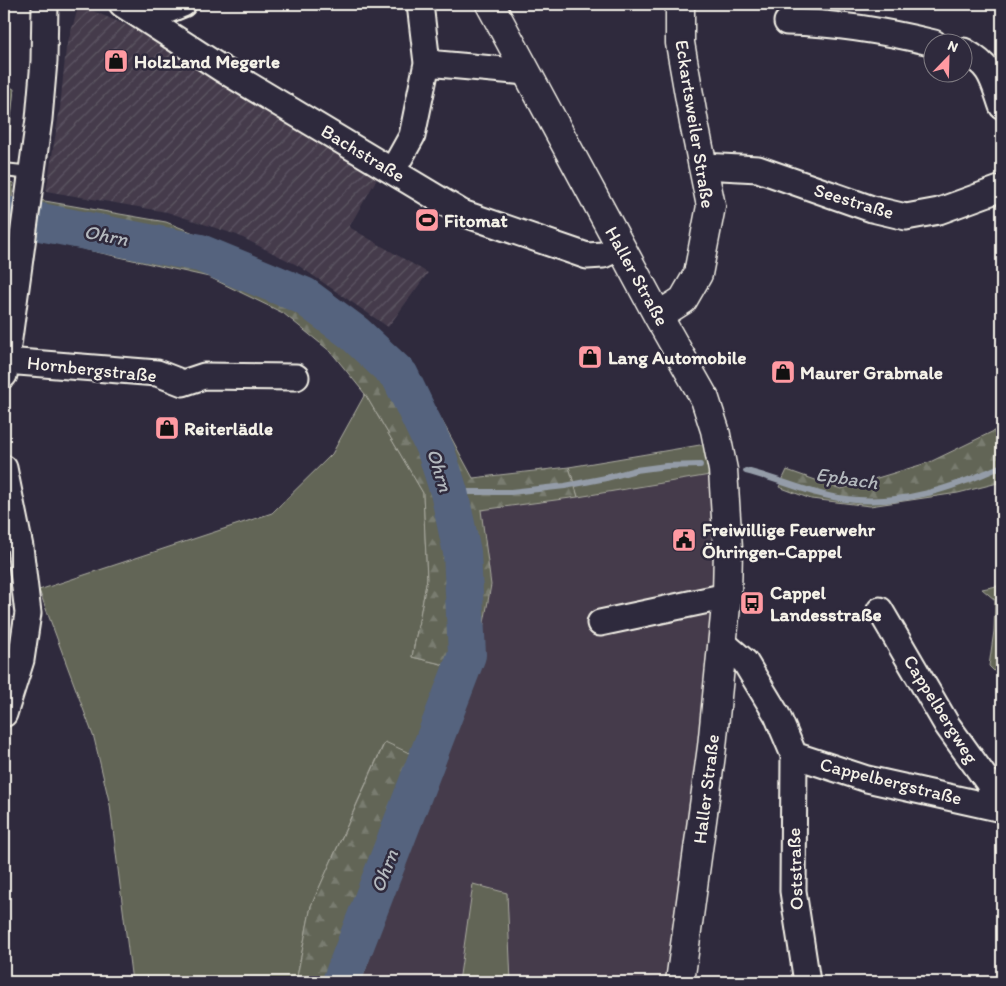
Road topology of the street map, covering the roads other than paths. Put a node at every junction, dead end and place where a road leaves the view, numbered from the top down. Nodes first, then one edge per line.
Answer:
1 (44, 4) edge
2 (122, 4) edge
3 (183, 4) edge
4 (420, 4) edge
5 (490, 4) edge
6 (680, 4) edge
7 (146, 19) junction
8 (787, 22) dead end
9 (924, 41) edge
10 (974, 57) edge
11 (427, 64) junction
12 (526, 72) junction
13 (1002, 106) edge
14 (703, 166) junction
15 (4, 170) edge
16 (392, 170) junction
17 (30, 185) junction
18 (1002, 188) edge
19 (621, 247) junction
20 (658, 316) junction
21 (7, 325) edge
22 (5, 368) edge
23 (296, 377) dead end
24 (4, 468) edge
25 (727, 596) junction
26 (880, 610) dead end
27 (600, 622) dead end
28 (723, 643) junction
29 (4, 714) edge
30 (794, 755) junction
31 (1001, 808) edge
32 (680, 982) edge
33 (807, 982) edge

1 - 17 street
2 - 7 street, Bachstraße
3 - 7 street
4 - 11 street
5 - 12 main road, Haller Straße
6 - 14 main road, Eckartsweiler Straße
7 - 16 street, Bachstraße
8 - 9 street
10 - 13 street
11 - 12 street
11 - 16 street
12 - 19 main road, Haller Straße
14 - 18 street, Seestraße
14 - 20 main road, Eckartsweiler Straße
15 - 17 lane
16 - 19 street, Bachstraße
17 - 21 street, Hornbergstraße
19 - 20 main road, Haller Straße
20 - 25 main road, Haller Straße
21 - 22 street, Hornbergstraße
22 - 23 street, Hornbergstraße
24 - 29 street
25 - 27 street
25 - 28 main road, Haller Straße
26 - 31 street, Cappelbergweg
28 - 30 street, Cappelbergstraße
28 - 32 main road, Haller Straße
30 - 31 street, Cappelbergstraße
30 - 33 street, Oststraße

